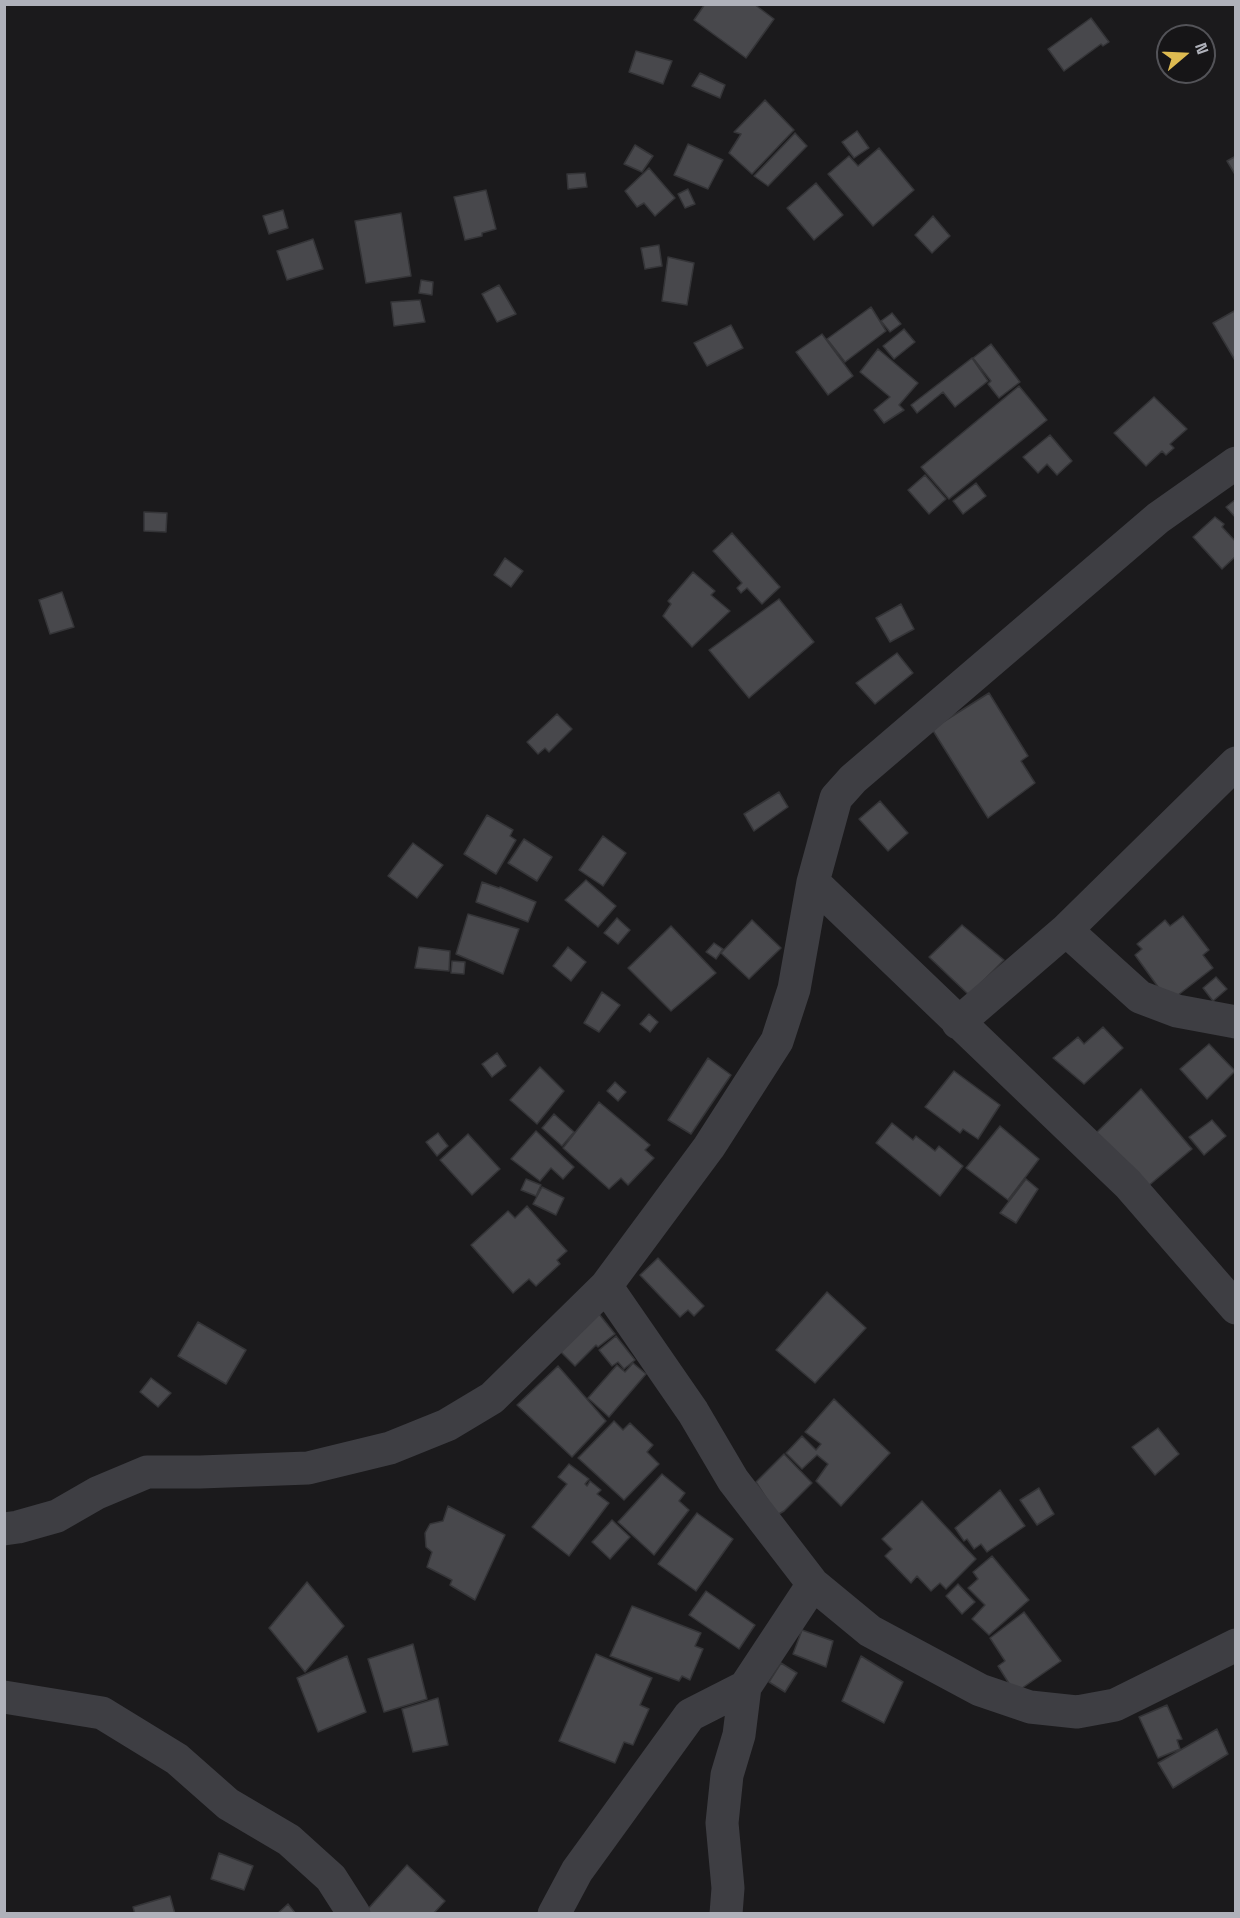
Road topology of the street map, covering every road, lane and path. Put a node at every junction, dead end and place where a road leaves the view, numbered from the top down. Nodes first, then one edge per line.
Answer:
1 (1236, 463) edge
2 (1236, 764) edge
3 (813, 882) junction
4 (1066, 930) junction
5 (1236, 1022) edge
6 (958, 1023) junction
7 (606, 1286) junction
8 (1236, 1308) edge
9 (4, 1528) edge
10 (813, 1584) junction
11 (1236, 1645) edge
12 (745, 1687) junction
13 (4, 1697) edge
14 (354, 1914) edge
15 (554, 1914) edge
16 (726, 1914) edge

1 - 3 street
2 - 4 street
3 - 6 street
3 - 7 street
4 - 5 street
4 - 6 street
6 - 8 street
7 - 9 street
7 - 10 street
10 - 11 street
10 - 12 street
12 - 15 street
12 - 16 street
13 - 14 street

